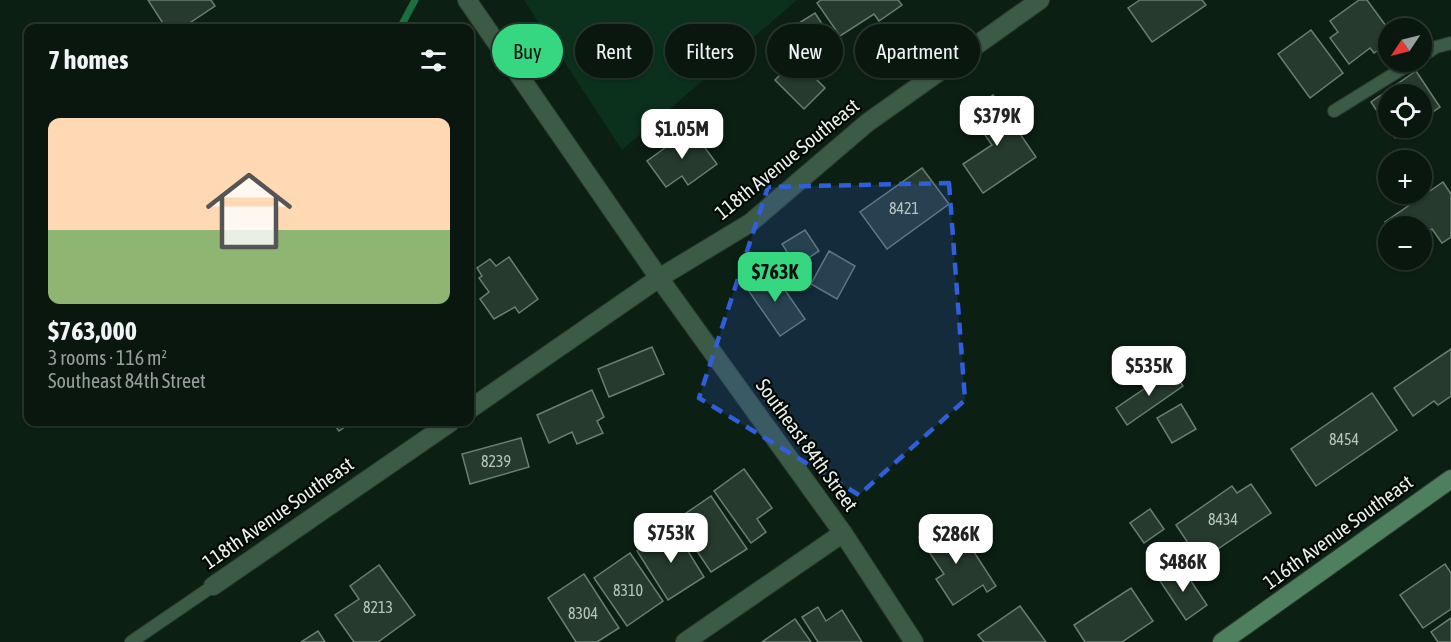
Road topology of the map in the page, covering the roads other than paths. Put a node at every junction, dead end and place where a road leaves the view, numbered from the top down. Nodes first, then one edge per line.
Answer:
1 (467, 0) edge
2 (1040, 0) edge
3 (1451, 43) edge
4 (1432, 50) edge
5 (1397, 72) edge
6 (1334, 111) dead end
7 (659, 278) junction
8 (474, 406) edge
9 (445, 426) edge
10 (1448, 486) edge
11 (843, 533) junction
12 (213, 586) joint
13 (131, 642) edge
14 (685, 642) edge
15 (914, 642) edge
16 (1222, 642) edge

1 - 7 street, Southeast 84th Street
2 - 7 street, 118th Avenue Southeast
3 - 4 lane
5 - 6 lane
7 - 8 street, 118th Avenue Southeast
7 - 11 street, Southeast 84th Street
9 - 12 street, 118th Avenue Southeast
10 - 16 street, 116th Avenue Southeast
11 - 14 street
11 - 15 street, Southeast 84th Street
12 - 13 lane, 118th Avenue Southeast

